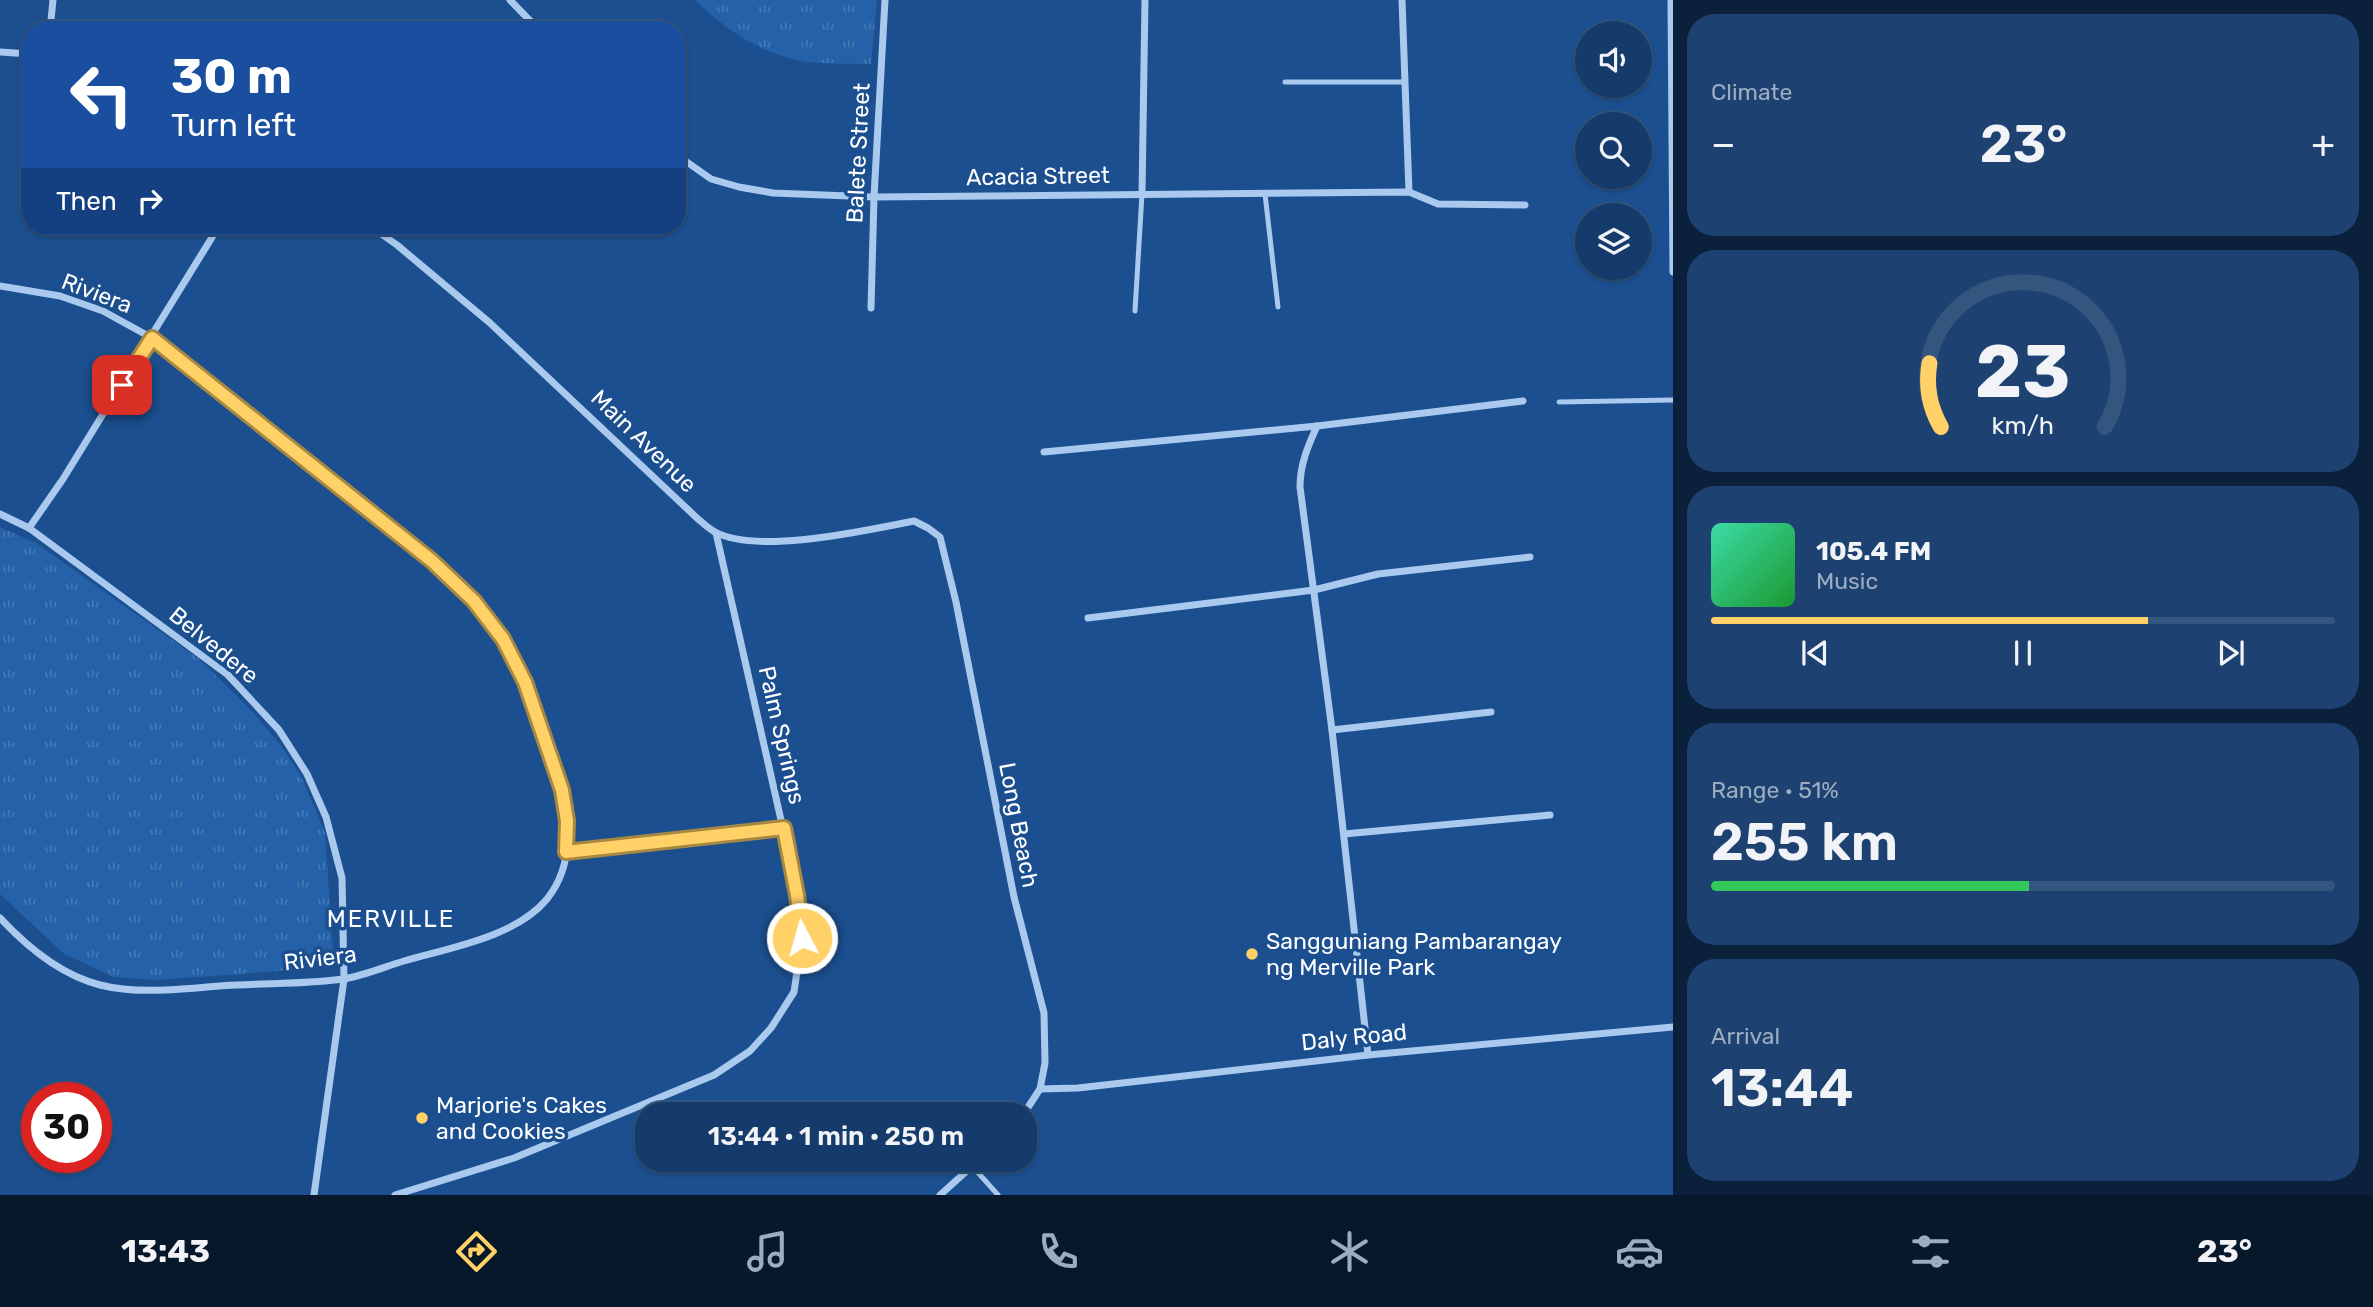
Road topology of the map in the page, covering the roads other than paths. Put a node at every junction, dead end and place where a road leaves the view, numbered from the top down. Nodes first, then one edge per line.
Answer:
1 (53, 0) edge
2 (510, 0) edge
3 (885, 0) edge
4 (1145, 0) edge
5 (1402, 0) edge
6 (1671, 0) edge
7 (51, 21) edge
8 (530, 21) edge
9 (0, 52) edge
10 (21, 53) edge
11 (1672, 73) edge
12 (1285, 82) dead end
13 (1404, 82) junction
14 (686, 162) edge
15 (1409, 192) junction
16 (1142, 194) junction
17 (1265, 194) junction
18 (874, 197) junction
19 (1525, 205) dead end
20 (214, 235) edge
21 (382, 235) edge
22 (1673, 272) edge
23 (0, 286) edge
24 (1278, 307) dead end
25 (871, 309) dead end
26 (1135, 311) dead end
27 (152, 338) junction
28 (1673, 400) edge
29 (1524, 401) dead end
30 (1559, 402) dead end
31 (1317, 425) junction
32 (1044, 452) dead end
33 (0, 514) edge
34 (29, 528) junction
35 (716, 533) junction
36 (940, 537) joint
37 (1530, 557) dead end
38 (1314, 590) junction
39 (1088, 618) dead end
40 (1490, 712) dead end
41 (1332, 730) junction
42 (1550, 815) dead end
43 (784, 828) junction
44 (1344, 834) junction
45 (566, 852) junction
46 (0, 918) edge
47 (344, 979) junction
48 (1673, 1027) edge
49 (1368, 1055) junction
50 (1040, 1089) junction
51 (1032, 1102) edge
52 (967, 1172) edge
53 (977, 1172) edge
54 (314, 1195) edge
55 (395, 1195) edge
56 (940, 1195) edge
57 (998, 1195) edge

1 - 7 street
2 - 8 street
3 - 18 street, Balete Street
4 - 16 street
5 - 13 street
6 - 11 street
9 - 10 street
11 - 22 street
12 - 13 lane
13 - 15 street
14 - 18 street, Acacia Street
15 - 17 street, Acacia Street
15 - 19 street, Acacia Street
16 - 17 street, Acacia Street
16 - 18 street, Acacia Street
16 - 26 lane
17 - 24 lane
18 - 25 street, Balete Street
20 - 27 street
21 - 35 street, Main Avenue
23 - 27 street, Riviera
27 - 34 street
27 - 45 street, Riviera
28 - 30 lane
29 - 31 street
31 - 32 street
31 - 38 street
33 - 34 street, Belvedere
34 - 47 street, Belvedere
35 - 36 street, Main Avenue
35 - 43 street, Palm Springs
36 - 50 street, Long Beach
37 - 38 street
38 - 39 street
38 - 41 street
40 - 41 street
41 - 44 street
42 - 44 street
43 - 45 lane
43 - 55 street, Palm Springs
44 - 49 street
45 - 47 street, Riviera
46 - 47 street, Riviera
47 - 54 street, Belvedere
48 - 49 street, Daly Road
49 - 50 street, Daly Road
50 - 51 street, Long Beach
52 - 56 street
53 - 57 lane

